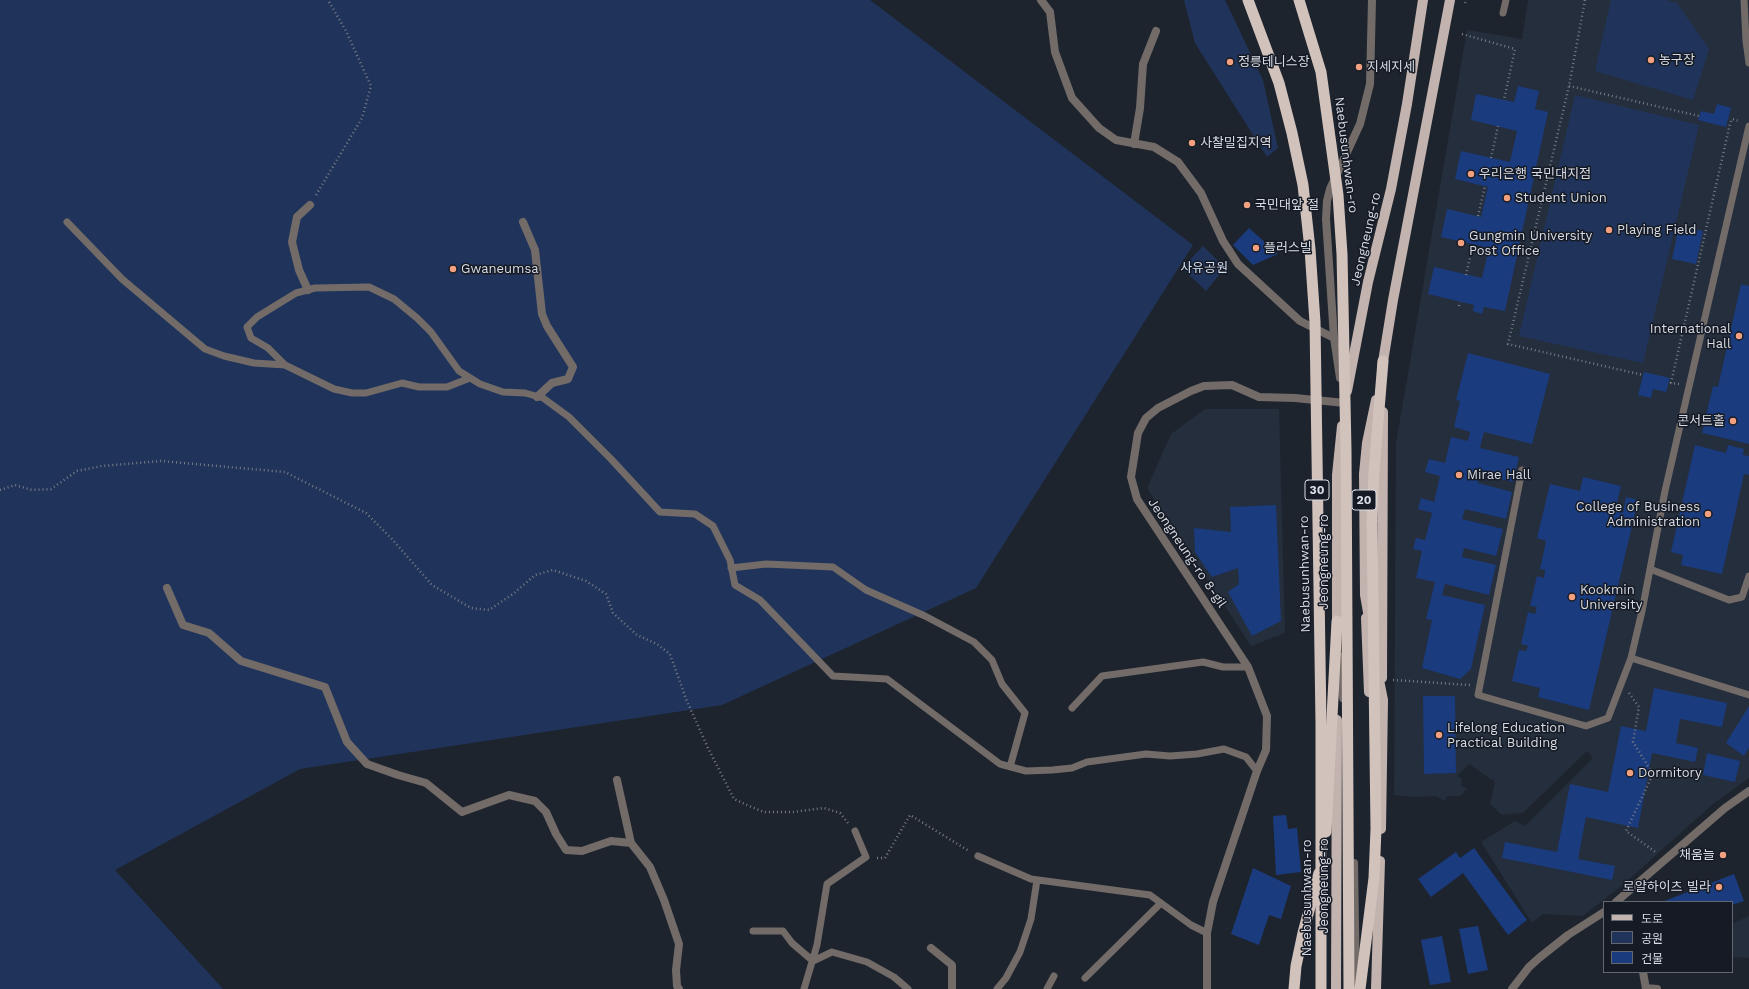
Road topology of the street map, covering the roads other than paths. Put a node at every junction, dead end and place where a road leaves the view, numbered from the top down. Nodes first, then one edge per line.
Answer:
1 (1041, 0) edge
2 (1248, 0) edge
3 (1299, 0) edge
4 (1372, 0) edge
5 (1423, 0) edge
6 (1450, 0) edge
7 (1506, 0) edge
8 (1744, 0) edge
9 (1503, 13) dead end
10 (1156, 31) dead end
11 (1749, 63) edge
12 (1746, 124) edge
13 (1134, 144) junction
14 (310, 205) road end
15 (68, 222) dead end
16 (523, 222) dead end
17 (308, 290) junction
18 (1334, 338) junction
19 (1383, 362) junction
20 (285, 365) junction
21 (470, 378) junction
22 (537, 396) junction
23 (1345, 403) junction
24 (1522, 470) dead end
25 (732, 568) junction
26 (1650, 568) junction
27 (1748, 580) edge
28 (167, 588) dead end
29 (1365, 595) junction
30 (1337, 621) junction
31 (1631, 658) junction
32 (1248, 666) junction
33 (1749, 694) edge
34 (1382, 700) junction
35 (1072, 708) dead end
36 (1010, 767) junction
37 (1257, 771) junction
38 (1382, 777) junction
39 (617, 780) dead end
40 (1749, 791) edge
41 (855, 831) road end
42 (631, 843) junction
43 (978, 856) road end
44 (1036, 880) junction
45 (1618, 901) edge
46 (1161, 903) junction
47 (1603, 913) edge
48 (753, 930) dead end
49 (1207, 934) junction
50 (930, 948) dead end
51 (812, 961) junction
52 (1643, 973) edge
53 (1054, 976) dead end
54 (1085, 978) dead end
55 (1646, 988) edge
56 (679, 989) edge
57 (804, 989) edge
58 (908, 989) edge
59 (952, 989) edge
60 (997, 989) edge
61 (1047, 989) edge
62 (1206, 989) edge
63 (1294, 989) edge
64 (1321, 989) edge
65 (1336, 989) edge
66 (1349, 989) edge
67 (1356, 989) edge
68 (1360, 989) edge
69 (1376, 989) edge
70 (1512, 989) edge
71 (1657, 989) edge

1 - 13 street
2 - 64 highway, Naebusunhwan-ro / 30, bridge
3 - 66 highway, Naebusunhwan-ro / 30, bridge
4 - 18 street
5 - 23 main road, Jeongneung-ro / 20
6 - 19 main road, 20
7 - 9 lane
8 - 11 lane
10 - 13 street
12 - 26 lane
13 - 18 street
14 - 17 street
15 - 20 lane
16 - 22 street
17 - 20 lane
17 - 21 lane
18 - 23 street
19 - 29 main road, 20
19 - 34 main road
19 - 68 highway, bridge
20 - 21 lane
21 - 22 lane
22 - 25 lane
23 - 30 main road, Jeongneung-ro / 20
23 - 32 street, Jeongneung-ro 8-gil
24 - 31 lane
25 - 36 lane
25 - 36 lane
26 - 27 lane
26 - 31 lane
28 - 42 street
29 - 34 main road, 20
29 - 38 main road
30 - 63 highway, bridge
30 - 65 main road, Jeongneung-ro / 20
30 - 67 street
31 - 33 lane
32 - 35 lane
32 - 37 street, Jeongneung-ro 8-gil
34 - 38 main road, 20
36 - 37 lane
37 - 49 street, Jeongneung-ro 8-gil
38 - 69 main road, 20
39 - 42 street
40 - 45 street
41 - 51 lane
42 - 56 street
43 - 44 lane
44 - 46 lane
44 - 60 lane
46 - 49 lane
46 - 54 lane
47 - 70 street
48 - 51 lane
49 - 62 street, Jeongneung-ro 8-gil
50 - 59 street
51 - 57 lane
51 - 58 lane
52 - 55 street
53 - 61 lane
55 - 71 street

